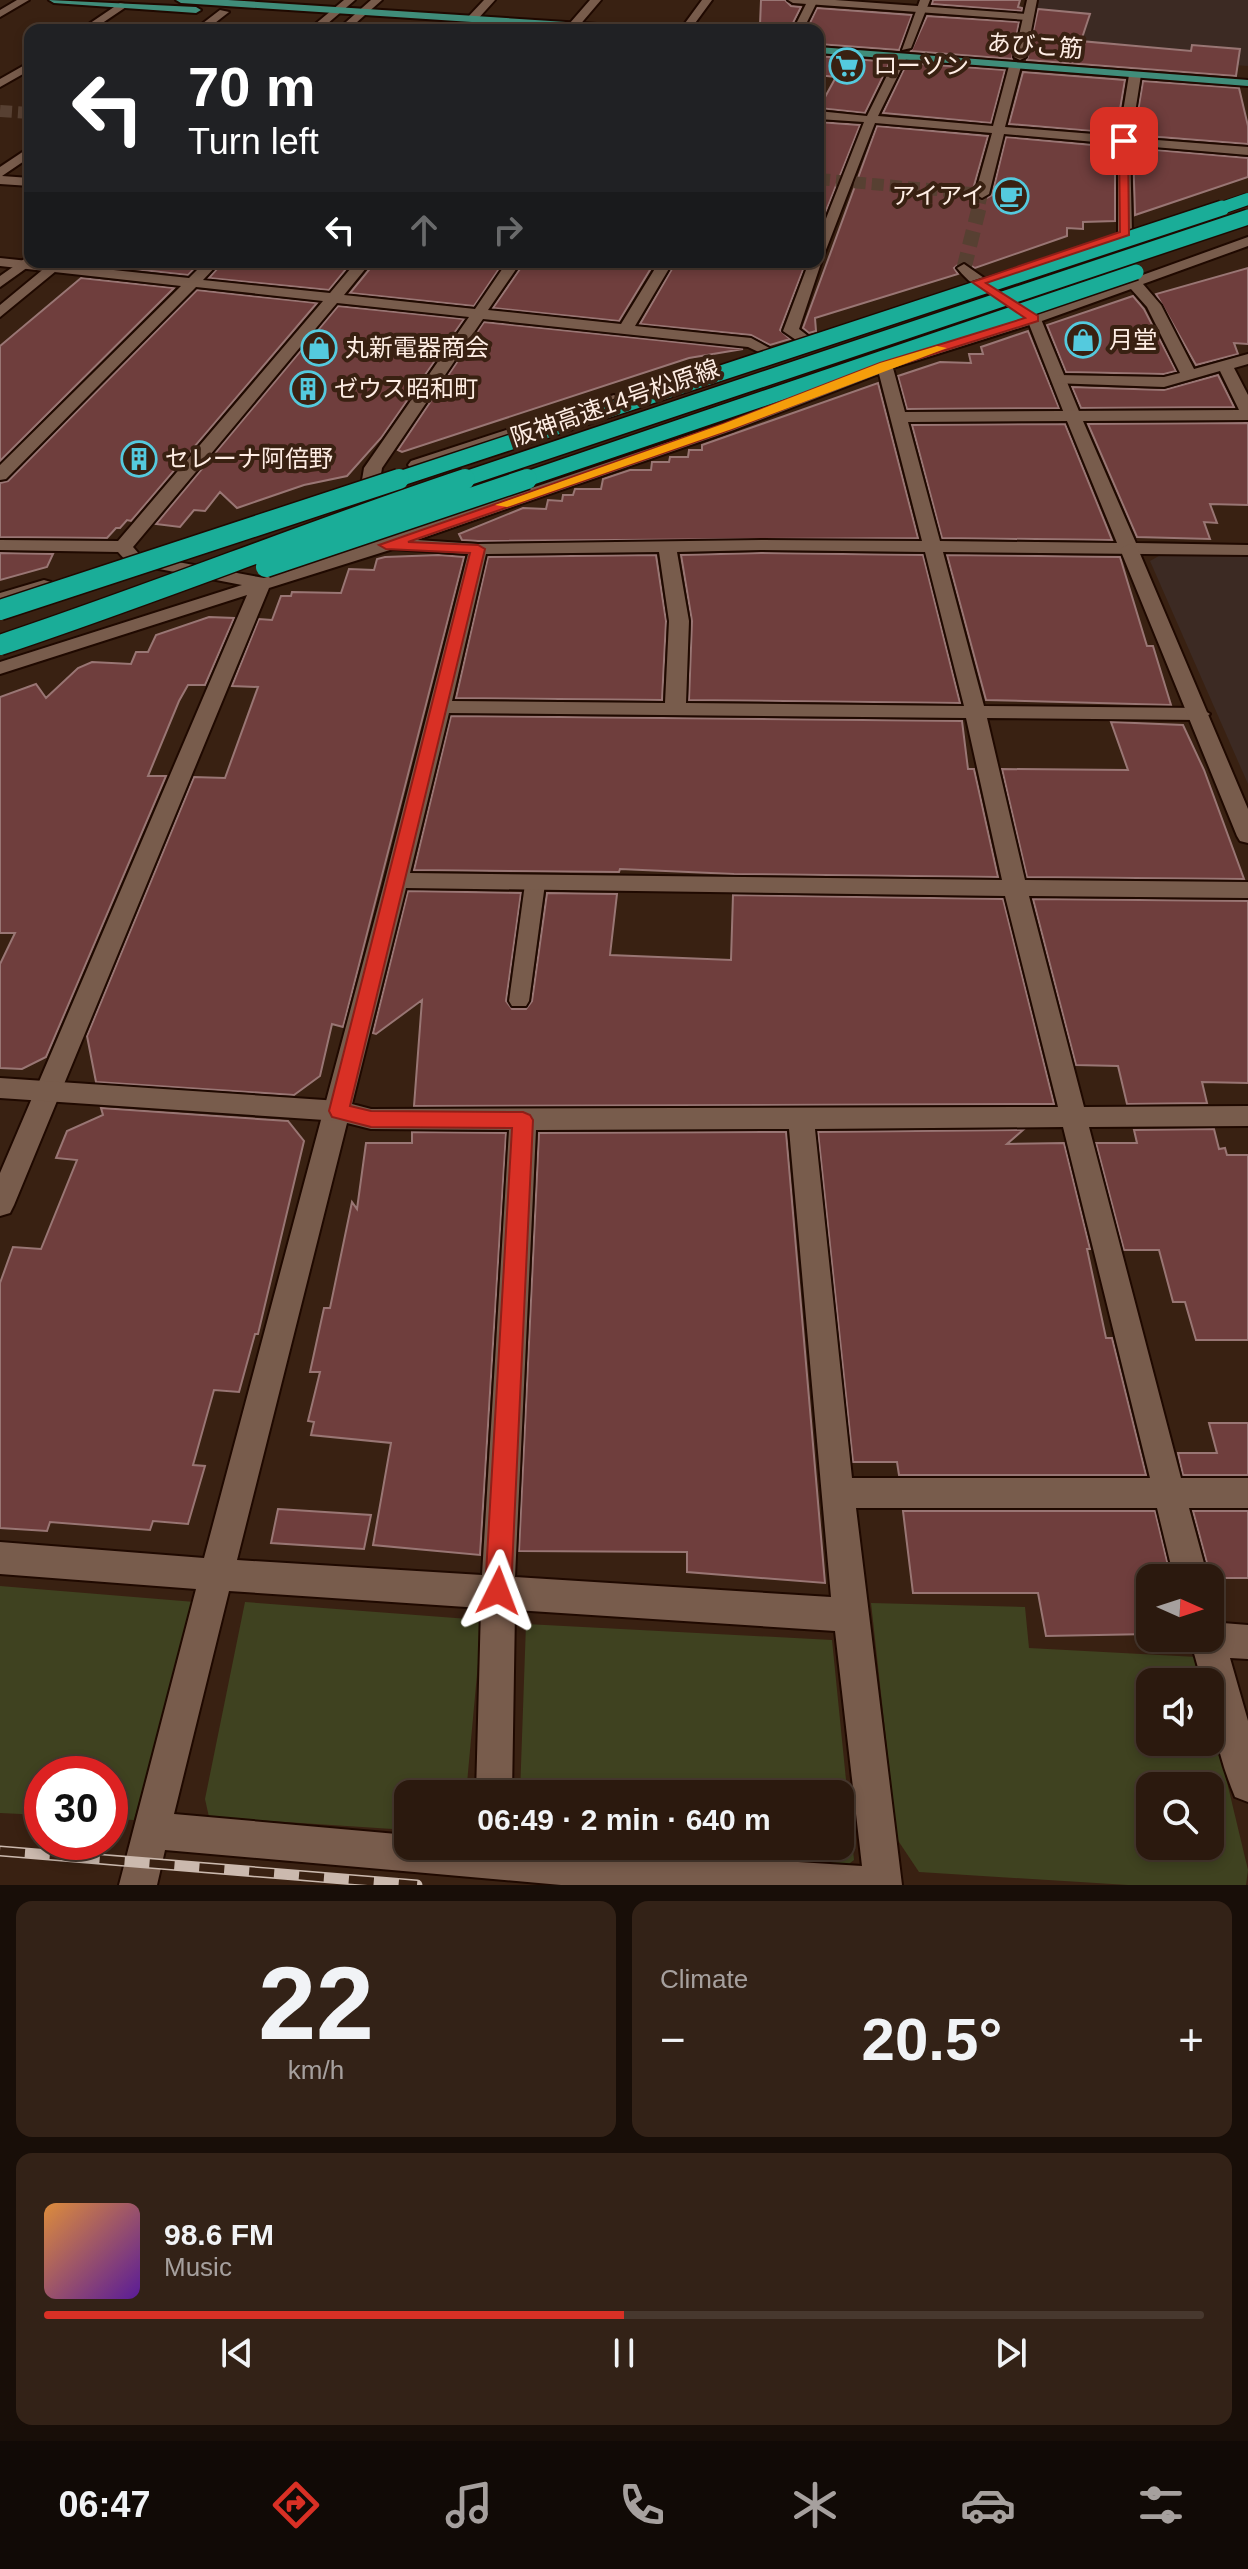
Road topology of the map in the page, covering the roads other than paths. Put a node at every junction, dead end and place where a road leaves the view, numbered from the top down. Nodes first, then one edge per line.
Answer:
1 (24, 0) edge
2 (54, 0) edge
3 (181, 0) edge
4 (350, 0) edge
5 (377, 0) edge
6 (490, 0) edge
7 (596, 0) edge
8 (707, 0) edge
9 (793, 0) edge
10 (1032, 0) edge
11 (813, 1) edge
12 (240, 2) edge
13 (124, 5) junction
14 (923, 5) edge
15 (224, 12) junction
16 (0, 14) edge
17 (332, 14) junction
18 (358, 16) junction
19 (1027, 17) junction
20 (472, 19) junction
21 (94, 24) edge
22 (207, 24) edge
23 (320, 24) edge
24 (349, 24) edge
25 (424, 24) edge
26 (557, 24) edge
27 (575, 24) edge
28 (689, 24) edge
29 (801, 24) edge
30 (824, 43) edge
31 (824, 50) edge
32 (903, 53) junction
33 (1018, 62) junction
34 (24, 69) edge
35 (1248, 74) edge
36 (1135, 75) junction
37 (1248, 83) edge
38 (0, 84) edge
39 (824, 115) edge
40 (871, 119) junction
41 (998, 129) junction
42 (1124, 141) junction
43 (1248, 151) edge
44 (24, 155) edge
45 (0, 173) edge
46 (0, 180) edge
47 (24, 182) edge
48 (982, 194) tunnel mouth
49 (1248, 196) edge
50 (1248, 217) edge
51 (1125, 233) junction
52 (1248, 233) edge
53 (1248, 241) edge
54 (824, 242) edge
55 (0, 262) edge
56 (24, 262) edge
57 (24, 264) edge
58 (53, 268) edge
59 (79, 268) edge
60 (207, 268) edge
61 (359, 268) edge
62 (510, 268) edge
63 (662, 268) edge
64 (814, 268) edge
65 (964, 268) dead end
66 (977, 282) junction
67 (1133, 282) junction
68 (0, 283) edge
69 (191, 283) junction
70 (332, 298) junction
71 (0, 313) edge
72 (476, 313) junction
73 (1034, 319) junction
74 (626, 329) junction
75 (804, 339) junction
76 (767, 351) junction
77 (1248, 359) edge
78 (885, 366) junction
79 (1225, 366) junction
80 (1189, 375) junction
81 (1058, 380) junction
82 (1248, 413) edge
83 (898, 417) junction
84 (1074, 419) junction
85 (0, 475) edge
86 (371, 480) junction
87 (0, 545) edge
88 (386, 545) junction
89 (667, 546) junction
90 (929, 546) junction
91 (173, 547) junction
92 (478, 549) junction
93 (1129, 549) junction
94 (1248, 550) edge
95 (128, 553) junction
96 (286, 575) junction
97 (262, 583) junction
98 (0, 599) edge
99 (0, 610) edge
100 (94, 614) junction
101 (0, 645) edge
102 (0, 668) edge
103 (441, 707) junction
104 (675, 710) junction
105 (975, 710) junction
106 (1200, 714) junction
107 (1248, 836) edge
108 (396, 880) junction
109 (535, 884) junction
110 (1015, 888) junction
111 (1248, 890) edge
112 (519, 1001) dead end
113 (0, 1088) edge
114 (48, 1091) junction
115 (339, 1111) junction
116 (1248, 1116) edge
117 (1075, 1117) junction
118 (523, 1120) junction
119 (801, 1120) junction
120 (0, 1205) edge
121 (1169, 1492) junction
122 (838, 1493) junction
123 (1248, 1493) edge
124 (0, 1558) edge
125 (1187, 1564) edge
126 (214, 1576) junction
127 (498, 1591) junction
128 (850, 1615) junction
129 (1224, 1640) edge
130 (1248, 1642) edge
131 (1211, 1652) edge
132 (494, 1780) edge
133 (1248, 1784) edge
134 (152, 1830) junction
135 (495, 1864) edge
136 (138, 1885) edge
137 (861, 1885) edge
138 (883, 1885) edge

1 - 16 street
2 - 13 main road
3 - 12 main road
4 - 17 street
5 - 18 street
6 - 20 street
7 - 27 street
8 - 28 street
9 - 11 street
10 - 19 street
11 - 14 street
11 - 29 street
12 - 17 main road
13 - 15 main road
13 - 21 street
14 - 19 street
14 - 32 street
15 - 17 main road
15 - 22 street
17 - 18 main road
17 - 23 street
18 - 20 main road
18 - 24 street
18 - 25 main road
19 - 33 street
20 - 26 main road
30 - 32 main road, あびこ筋
31 - 32 main road, あびこ筋
32 - 33 main road, あびこ筋
32 - 40 street
33 - 35 main road, あびこ筋
33 - 36 main road, あびこ筋
33 - 41 street
34 - 38 street
36 - 37 main road, あびこ筋
36 - 42 street
39 - 40 street
40 - 41 street
40 - 54 street
41 - 42 street
41 - 48 street
42 - 43 street
42 - 51 street
44 - 45 street
46 - 47 street
49 - 51 street
49 - 99 highway, 阪神高速14号松原線, bridge
50 - 100 highway, 阪神高速14号松原線, bridge
51 - 66 street
52 - 100 highway, bridge
53 - 67 street
55 - 56 street
57 - 68 street
58 - 71 street
59 - 69 street
60 - 69 street
61 - 70 street
62 - 72 street
63 - 74 street
64 - 75 street
65 - 66 street
66 - 73 street
66 - 75 street
67 - 73 street
67 - 80 street
69 - 70 street
69 - 85 street
70 - 72 street
70 - 95 street
72 - 74 street
72 - 86 street
73 - 78 street
73 - 81 street
74 - 76 street
75 - 76 street
76 - 86 street
77 - 79 street
78 - 83 street
78 - 88 street
79 - 80 street
79 - 82 street
80 - 81 street
81 - 84 street
82 - 84 street
83 - 84 street
83 - 90 street
84 - 93 street
86 - 91 street
87 - 95 street
88 - 92 street
88 - 96 street
89 - 90 street
89 - 92 street
89 - 104 street
90 - 93 street
90 - 105 street
91 - 95 street
91 - 96 street
92 - 103 street
93 - 94 street
93 - 106 street
95 - 97 street
95 - 98 street
96 - 97 street
97 - 102 street
97 - 114 street
100 - 101 highway, 阪神高速14号松原線, bridge
103 - 104 street
103 - 108 street
104 - 105 street
105 - 106 street
105 - 110 street
106 - 107 street
108 - 109 street
108 - 115 street
109 - 110 street
109 - 112 lane
110 - 111 street
110 - 117 street
113 - 114 street
114 - 115 street
114 - 120 street
115 - 118 street
115 - 126 street
116 - 117 street
117 - 119 street
117 - 121 street
118 - 119 street
118 - 127 street
119 - 122 street
121 - 122 street
121 - 123 street
121 - 125 street
122 - 128 street
124 - 126 street
126 - 127 street
126 - 134 street
127 - 128 street
127 - 132 street
128 - 138 street
129 - 130 street
131 - 133 street
134 - 135 street
134 - 136 street
135 - 137 street

